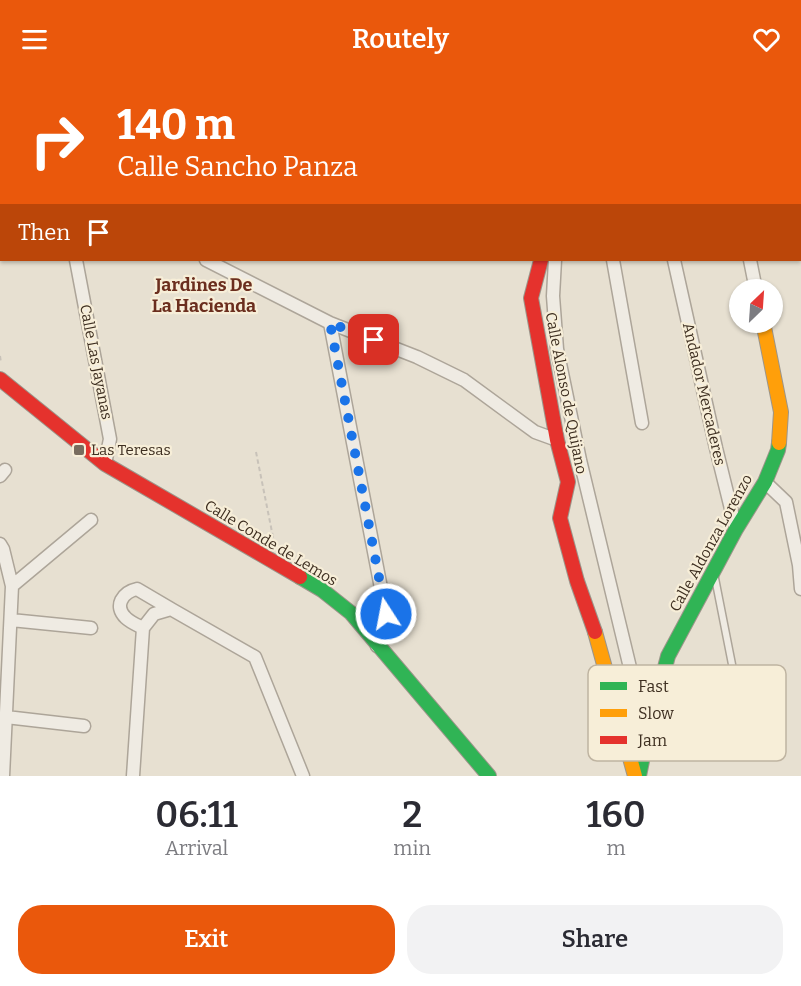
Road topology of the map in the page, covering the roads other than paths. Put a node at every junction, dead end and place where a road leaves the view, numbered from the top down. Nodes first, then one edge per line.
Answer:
1 (76, 261) edge
2 (208, 261) edge
3 (542, 261) edge
4 (555, 261) edge
5 (613, 261) edge
6 (675, 261) edge
7 (750, 261) edge
8 (754, 279) edge
9 (330, 323) junction
10 (765, 333) edge
11 (0, 379) edge
12 (642, 423) dead end
13 (557, 440) junction
14 (580, 460) junction
15 (105, 464) junction
16 (564, 464) junction
17 (765, 482) junction
18 (91, 520) dead end
19 (736, 529) junction
20 (0, 544) edge
21 (714, 572) junction
22 (12, 586) junction
23 (801, 589) edge
24 (171, 609) junction
25 (11, 620) junction
26 (91, 628) dead end
27 (143, 628) junction
28 (377, 646) junction
29 (605, 665) edge
30 (629, 665) edge
31 (666, 665) edge
32 (732, 665) edge
33 (6, 717) junction
34 (84, 726) dead end
35 (633, 761) edge
36 (640, 761) edge
37 (3, 776) edge
38 (133, 776) edge
39 (303, 776) edge
40 (489, 776) edge
41 (637, 776) edge

1 - 15 street, Calle Las Jayanas
2 - 9 street
3 - 13 street, Calle Alonso de Quijano
4 - 14 street, Calle Alonso de Quijano
5 - 12 street
6 - 19 street, Andador Mercaderes
7 - 8 street
9 - 13 street
9 - 28 street
10 - 17 street, Calle Aldonza Lorenzo
11 - 15 street, Calle Conde de Lemos
13 - 16 street, Calle Alonso de Quijano
14 - 16 street
14 - 30 street, Calle Alonso de Quijano
15 - 28 street, Calle Conde de Lemos
16 - 29 street, Calle Alonso de Quijano
17 - 19 street, Calle Aldonza Lorenzo
17 - 23 street
18 - 22 street
19 - 21 street, Calle Aldonza Lorenzo
20 - 22 street
21 - 31 street, Calle Aldonza Lorenzo
21 - 32 lane
22 - 25 street
24 - 27 street
24 - 27 street
24 - 39 street
25 - 26 street
25 - 33 street
27 - 38 street
28 - 40 street, Calle Conde de Lemos
33 - 34 street
33 - 37 street
35 - 41 street, Calle Alonso de Quijano
36 - 41 street, Calle Aldonza Lorenzo

